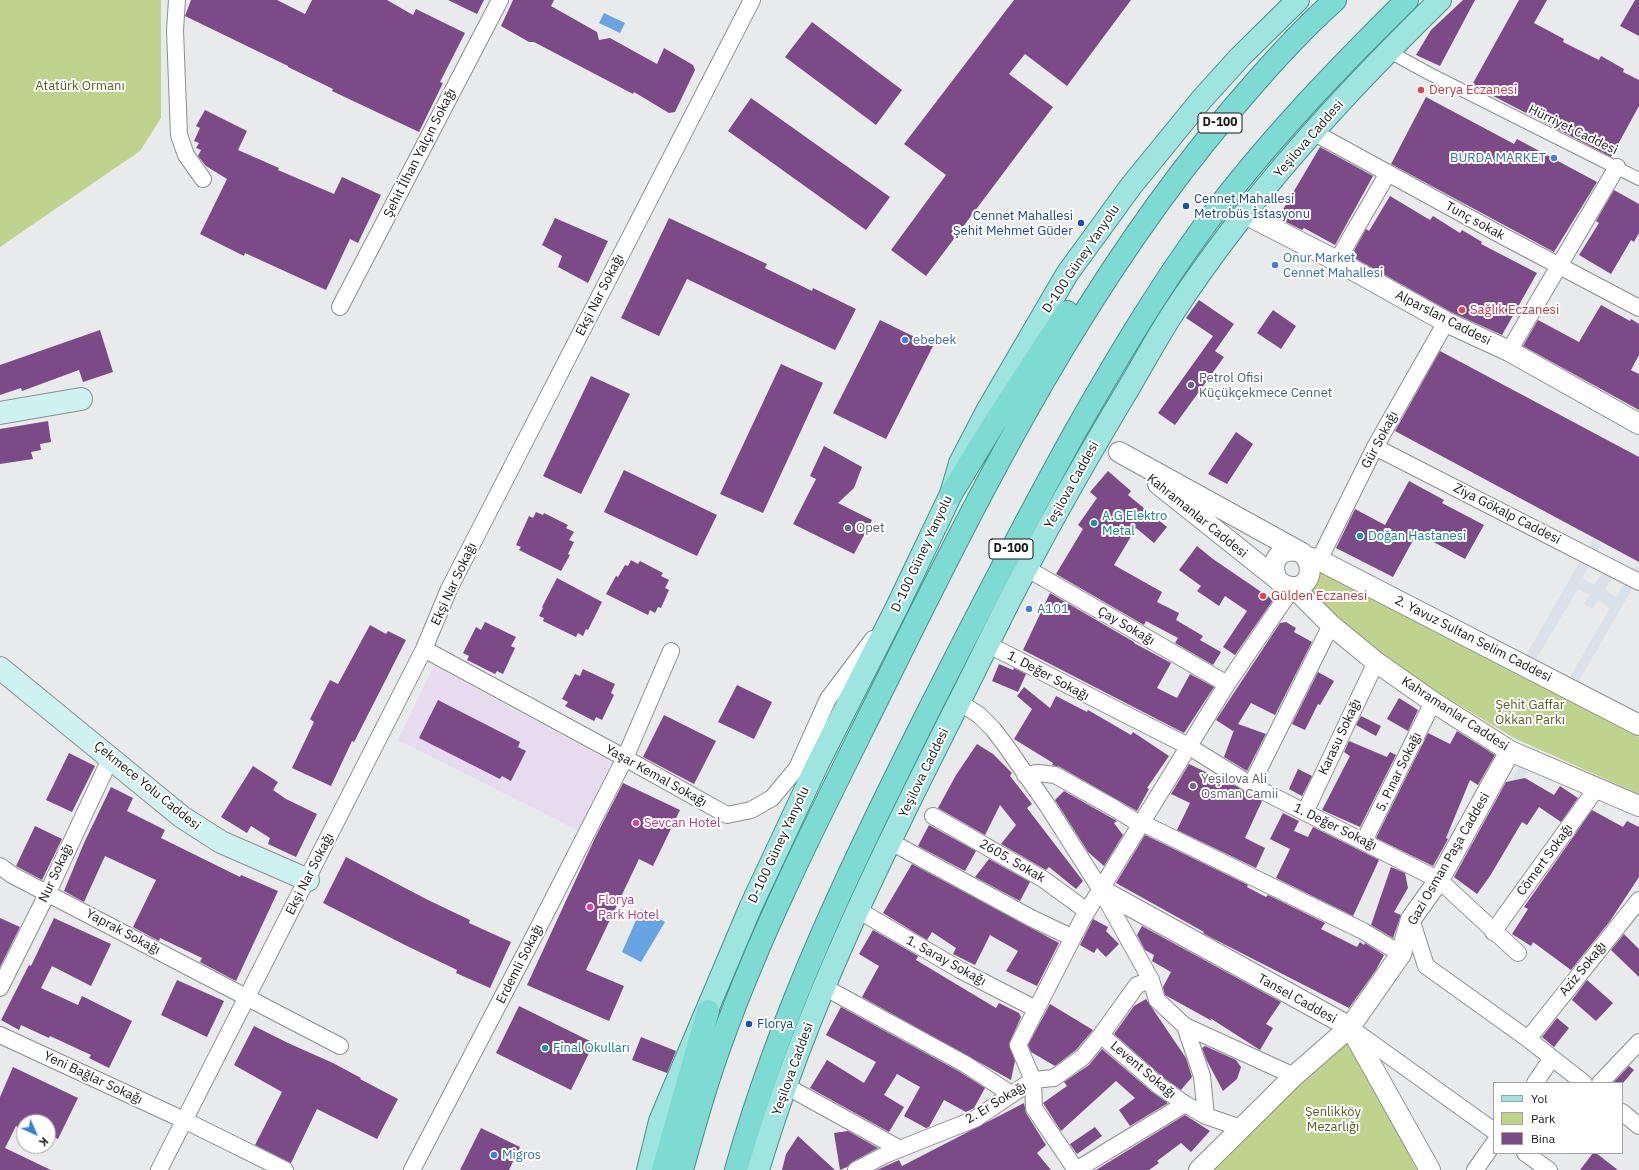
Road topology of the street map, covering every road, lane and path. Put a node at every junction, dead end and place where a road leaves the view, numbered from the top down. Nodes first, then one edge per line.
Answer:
1 (177, 0) edge
2 (500, 0) edge
3 (752, 0) edge
4 (1284, 0) edge
5 (1298, 0) edge
6 (1335, 0) edge
7 (1407, 0) edge
8 (1440, 0) edge
9 (1270, 27) junction
10 (1388, 51) junction
11 (1313, 132) junction
12 (1617, 167) junction
13 (1388, 173) junction
14 (203, 179) dead end
15 (1639, 179) edge
16 (1162, 196) junction
17 (1245, 214) junction
18 (1337, 261) junction
19 (1558, 266) junction
20 (340, 307) dead end
21 (1639, 308) edge
22 (1446, 322) junction
23 (1509, 351) junction
24 (81, 399) dead end
25 (0, 413) edge
26 (1639, 424) edge
27 (1099, 438) junction
28 (1374, 447) junction
29 (1119, 452) junction
30 (951, 494) junction
31 (1308, 556) junction
32 (1026, 568) junction
33 (1639, 582) edge
34 (1285, 583) junction
35 (897, 607) junction
36 (1331, 624) junction
37 (987, 644) junction
38 (424, 649) junction
39 (671, 651) dead end
40 (1376, 662) junction
41 (0, 668) edge
42 (1226, 684) junction
43 (959, 702) junction
44 (1433, 702) junction
45 (1639, 725) edge
46 (1188, 746) junction
47 (1510, 751) junction
48 (111, 757) junction
49 (625, 758) junction
50 (1025, 775) junction
51 (1251, 785) junction
52 (1596, 789) junction
53 (1639, 806) edge
54 (1305, 812) junction
55 (933, 816) dead end
56 (1141, 824) junction
57 (1364, 841) junction
58 (891, 842) junction
59 (0, 866) edge
60 (308, 880) junction
61 (1439, 880) junction
62 (1101, 890) junction
63 (48, 892) junction
64 (1639, 900) edge
65 (858, 910) junction
66 (1087, 911) junction
67 (1411, 919) junction
68 (1494, 932) junction
69 (1073, 938) junction
70 (1518, 953) dead end
71 (1401, 954) junction
72 (1151, 980) junction
73 (824, 986) junction
74 (0, 988) edge
75 (247, 998) junction
76 (1036, 1009) junction
77 (708, 1011) junction
78 (1185, 1026) junction
79 (1350, 1028) junction
80 (0, 1035) edge
81 (1102, 1035) junction
82 (1528, 1039) junction
83 (1639, 1042) edge
84 (340, 1046) dead end
85 (1552, 1058) junction
86 (1294, 1076) junction
87 (1034, 1080) junction
88 (1536, 1082) edge
89 (1583, 1082) edge
90 (1601, 1082) edge
91 (786, 1086) junction
92 (1011, 1094) junction
93 (1185, 1104) junction
94 (1623, 1113) edge
95 (1206, 1116) junction
96 (186, 1121) junction
97 (1639, 1126) edge
98 (1241, 1128) junction
99 (1493, 1130) edge
100 (1493, 1143) edge
101 (900, 1149) junction
102 (1526, 1154) edge
103 (159, 1170) edge
104 (285, 1170) edge
105 (412, 1170) edge
106 (648, 1170) edge
107 (663, 1170) edge
108 (682, 1170) edge
109 (736, 1170) edge
110 (758, 1170) edge
111 (856, 1170) edge
112 (1076, 1170) edge
113 (1199, 1170) edge
114 (1430, 1170) edge
115 (1475, 1170) edge
116 (1549, 1170) edge

1 - 14 street
2 - 20 street, Şehit İlhan Yalçın Sokağı
3 - 38 street, Ekşi Nar Sokağı
4 - 9 street
5 - 9 main road, D-100 Güney Yanyolu
6 - 16 highway, D-100
7 - 109 highway, D-100
8 - 10 main road, Yeşilova Caddesi
9 - 30 main road, D-100 Güney Yanyolu
10 - 11 main road, Yeşilova Caddesi
10 - 12 street, Hürriyet Caddesi
11 - 13 street, Tunç sokak
11 - 17 main road, Yeşilova Caddesi
12 - 15 street, Hürriyet Caddesi
12 - 19 street
13 - 18 street
13 - 19 street, Tunç sokak
16 - 30 highway
16 - 108 highway, D-100
17 - 18 street, Alparslan Caddesi
17 - 27 main road, Yeşilova Caddesi
18 - 22 street, Alparslan Caddesi
19 - 21 street, Tunç sokak
19 - 23 street
22 - 23 street, Alparslan Caddesi
22 - 28 street, Gür Sokağı
23 - 26 street, Alparslan Caddesi
24 - 25 main road
27 - 29 street
27 - 32 main road, Yeşilova Caddesi
28 - 31 street, Gür Sokağı
28 - 33 street, Ziya Gökalp Caddesi
29 - 31 street, 2. Yavuz Sultan Selim Caddesi
29 - 34 street, Kahramanlar Caddesi
30 - 35 main road, D-100 Güney Yanyolu
31 - 34 street
31 - 34 street
31 - 45 street, 2. Yavuz Sultan Selim Caddesi
32 - 37 main road, Yeşilova Caddesi
32 - 42 street, Çay Sokağı
34 - 36 street, Kahramanlar Caddesi
34 - 42 street
35 - 49 street, Yaşar Kemal Sokağı
35 - 77 main road, D-100 Güney Yanyolu
36 - 40 street, Kahramanlar Caddesi
36 - 51 street
37 - 43 main road, Yeşilova Caddesi
37 - 46 street, 1. Değer Sokağı
38 - 49 street, Yaşar Kemal Sokağı
38 - 60 street, Ekşi Nar Sokağı
39 - 49 street, Erdemli Sokağı
40 - 44 street, Kahramanlar Caddesi
40 - 54 street, Karasu Sokağı
41 - 48 main road, Çekmece Yolu Caddesi
42 - 46 street
43 - 50 street
43 - 58 main road, Yeşilova Caddesi
44 - 47 street, Kahramanlar Caddesi
44 - 57 street, 5. Pınar Sokağı
46 - 51 street, 1. Değer Sokağı
46 - 56 street
47 - 52 street, Kahramanlar Caddesi
47 - 61 street, Gazi Osman Paşa Caddesi
48 - 60 main road, Çekmece Yolu Caddesi
48 - 63 street, Nur Sokağı
49 - 105 street, Erdemli Sokağı
50 - 56 street
50 - 62 street
51 - 54 street, 1. Değer Sokağı
52 - 53 street, Kahramanlar Caddesi
52 - 68 street, Cömert Sokağı
54 - 57 street, 1. Değer Sokağı
55 - 66 street, 2605. Sokak
56 - 62 street
56 - 71 street
57 - 61 street, 1. Değer Sokağı
58 - 65 main road, Yeşilova Caddesi
58 - 69 street
59 - 63 street, Yaprak Sokağı
60 - 75 street, Ekşi Nar Sokağı
61 - 67 street, Gazi Osman Paşa Caddesi
61 - 68 street, 1. Değer Sokağı
62 - 66 street
62 - 72 street
62 - 79 street, Tansel Caddesi
63 - 74 street, Nur Sokağı
63 - 75 street, Yaprak Sokağı
64 - 82 street, Aziz Sokağı
65 - 73 main road, Yeşilova Caddesi
65 - 76 street, 1. Saray Sokağı
66 - 69 street
67 - 71 street, Gazi Osman Paşa Caddesi
67 - 82 street
68 - 70 street, 1. Değer Sokağı
69 - 76 street
71 - 79 street, Gazi Osman Paşa Caddesi
72 - 78 street
72 - 81 street, 2. Er Sokağı
73 - 91 main road, Yeşilova Caddesi
73 - 92 street
75 - 84 street, Yaprak Sokağı
75 - 96 street, Ekşi Nar Sokağı
76 - 87 street
77 - 106 main road, D-100 Güney Yanyolu
77 - 107 highway
78 - 86 street
78 - 95 street
79 - 86 street, Gazi Osman Paşa Caddesi
79 - 99 street
79 - 114 street, Tansel Caddesi
80 - 96 street, Yeni Bağlar Sokağı
81 - 87 street, 2. Er Sokağı
81 - 93 street, Levent Sokağı
82 - 85 street
83 - 90 street
85 - 88 street
85 - 89 street
86 - 98 street, Gazi Osman Paşa Caddesi
87 - 92 street, 2. Er Sokağı
87 - 112 street
91 - 101 street
91 - 110 main road, Yeşilova Caddesi
92 - 101 street, 2. Er Sokağı
93 - 95 street, Levent Sokağı
93 - 112 street
94 - 97 street
95 - 98 street, Levent Sokağı
96 - 103 street, Ekşi Nar Sokağı
96 - 104 street, Yeni Bağlar Sokağı
98 - 113 street, Gazi Osman Paşa Caddesi
100 - 115 street
101 - 111 street, 2. Er Sokağı
102 - 116 street

